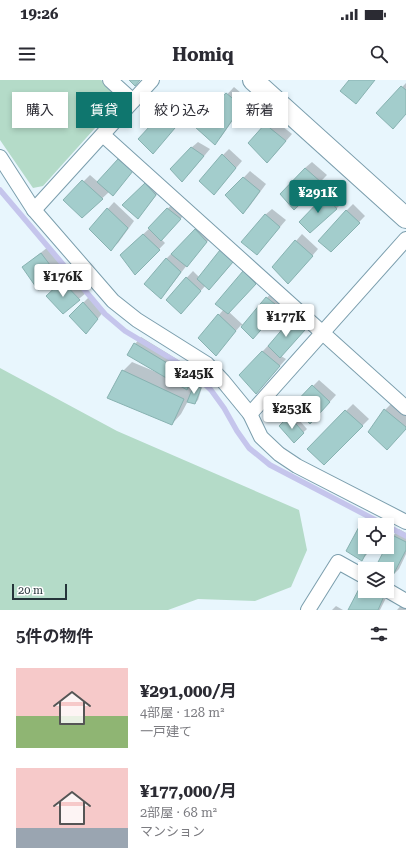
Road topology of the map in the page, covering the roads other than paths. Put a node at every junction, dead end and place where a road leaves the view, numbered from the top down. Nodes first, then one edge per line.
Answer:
1 (110, 80) edge
2 (152, 80) edge
3 (253, 80) edge
4 (133, 101) junction
5 (103, 134) junction
6 (0, 157) edge
7 (34, 210) junction
8 (406, 218) edge
9 (406, 239) edge
10 (323, 333) junction
11 (406, 408) edge
12 (250, 414) junction
13 (406, 522) edge
14 (358, 574) edge
15 (394, 594) edge
16 (406, 601) edge
17 (308, 610) edge

1 - 4 street
2 - 4 street
3 - 8 street
4 - 5 street
5 - 7 street
5 - 10 street
6 - 7 street
7 - 12 street
9 - 10 street
10 - 11 street
10 - 12 street
12 - 13 street
14 - 17 street
15 - 16 street

